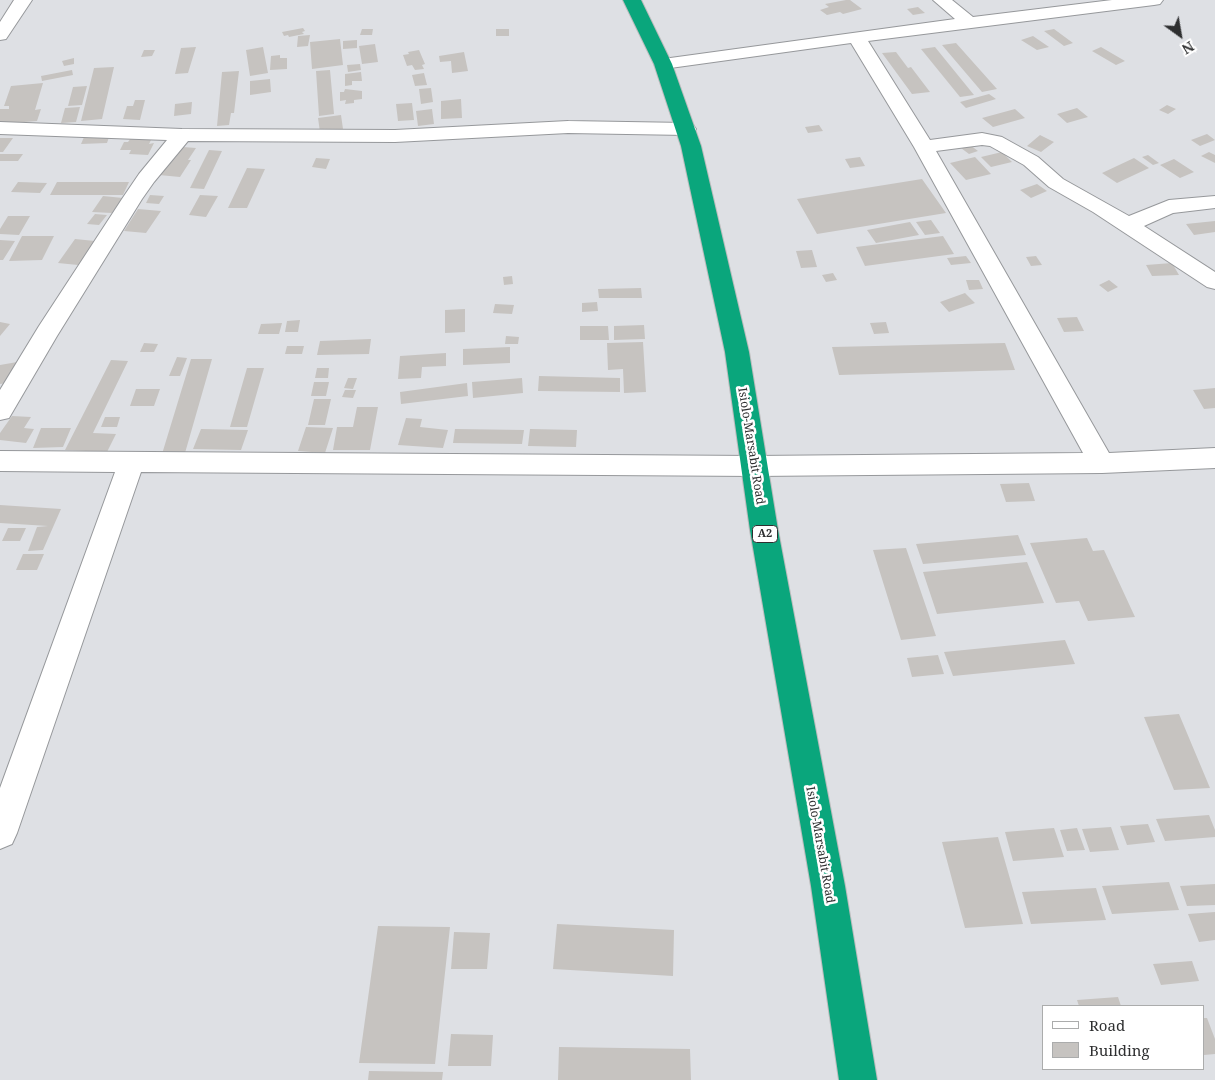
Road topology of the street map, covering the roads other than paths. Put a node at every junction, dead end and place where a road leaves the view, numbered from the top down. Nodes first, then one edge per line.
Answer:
1 (23, 0) edge
2 (632, 0) edge
3 (942, 0) edge
4 (1154, 0) edge
5 (971, 24) junction
6 (0, 35) edge
7 (856, 38) junction
8 (663, 64) junction
9 (0, 128) edge
10 (686, 129) junction
11 (182, 135) junction
12 (924, 147) junction
13 (1215, 202) edge
14 (1126, 225) junction
15 (1215, 282) edge
16 (0, 412) edge
17 (1215, 458) edge
18 (0, 461) edge
19 (132, 461) junction
20 (1102, 463) junction
21 (755, 466) junction
22 (0, 833) edge
23 (858, 1080) edge

1 - 6 street
2 - 8 highway, Isiolo-Marsabit Road / A2
3 - 5 street
4 - 5 street
5 - 7 street
7 - 8 street
7 - 12 street
8 - 10 highway, Isiolo-Marsabit Road / A2
9 - 11 street
10 - 11 street
10 - 21 highway, Isiolo-Marsabit Road / A2
11 - 16 street
12 - 14 street
12 - 20 street
13 - 14 street
14 - 15 street
17 - 20 street
18 - 19 street
19 - 21 street
19 - 22 street
20 - 21 street
21 - 23 highway, Isiolo-Marsabit Road / A2

